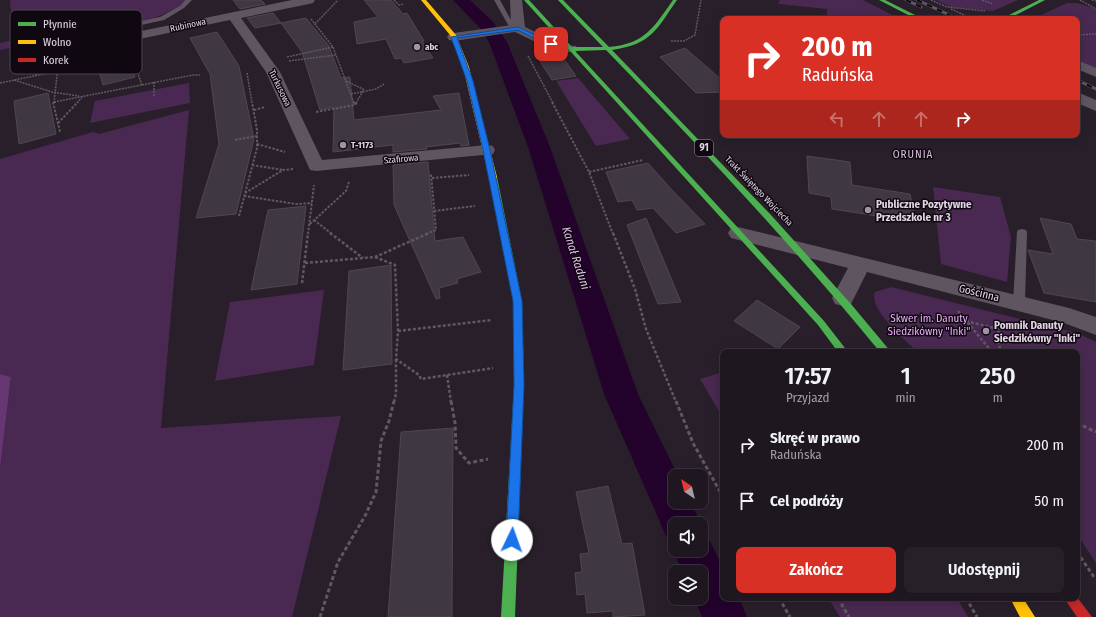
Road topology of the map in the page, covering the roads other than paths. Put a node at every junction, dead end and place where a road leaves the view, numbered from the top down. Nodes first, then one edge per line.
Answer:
1 (189, 0) edge
2 (423, 0) edge
3 (496, 0) edge
4 (516, 0) edge
5 (526, 0) edge
6 (560, 0) edge
7 (675, 0) edge
8 (882, 0) edge
9 (1043, 0) edge
10 (303, 1) edge
11 (233, 16) junction
12 (914, 16) edge
13 (1010, 16) edge
14 (142, 23) edge
15 (513, 29) junction
16 (142, 35) edge
17 (454, 37) junction
18 (571, 49) junction
19 (608, 49) junction
20 (595, 65) junction
21 (1080, 65) edge
22 (1096, 73) edge
23 (1080, 98) edge
24 (1096, 106) edge
25 (486, 150) junction
26 (316, 166) joint
27 (1022, 232) dead end
28 (738, 233) junction
29 (799, 248) junction
30 (861, 263) junction
31 (843, 298) junction
32 (1019, 302) junction
33 (1096, 326) edge
34 (841, 349) edge
35 (884, 349) edge
36 (1018, 601) edge
37 (1072, 601) edge
38 (508, 617) edge
39 (1028, 617) edge
40 (1085, 617) edge

1 - 14 lane
2 - 17 main road
3 - 15 lane
4 - 15 street
5 - 18 main road
6 - 19 main road, Trakt Świętego Wojciecha / 91
7 - 19 main road
8 - 12 main road
9 - 13 main road
10 - 11 street, Rubinowa
11 - 16 street, Rubinowa
11 - 26 street, Turkusowa
15 - 17 street
15 - 18 street
17 - 25 main road
18 - 19 main road
18 - 20 main road
19 - 20 main road
19 - 29 main road, Trakt Świętego Wojciecha / 91
20 - 28 main road
21 - 22 street
23 - 24 street
25 - 26 street, Szafirowa
25 - 38 main road
27 - 32 lane
28 - 29 street, Gościnna
28 - 34 main road
29 - 30 street, Gościnna
29 - 31 main road, Trakt Świętego Wojciecha / 91
30 - 31 street
30 - 32 street, Gościnna
31 - 35 main road, Trakt Świętego Wojciecha / 91
32 - 33 street, Gościnna
36 - 39 main road
37 - 40 main road

